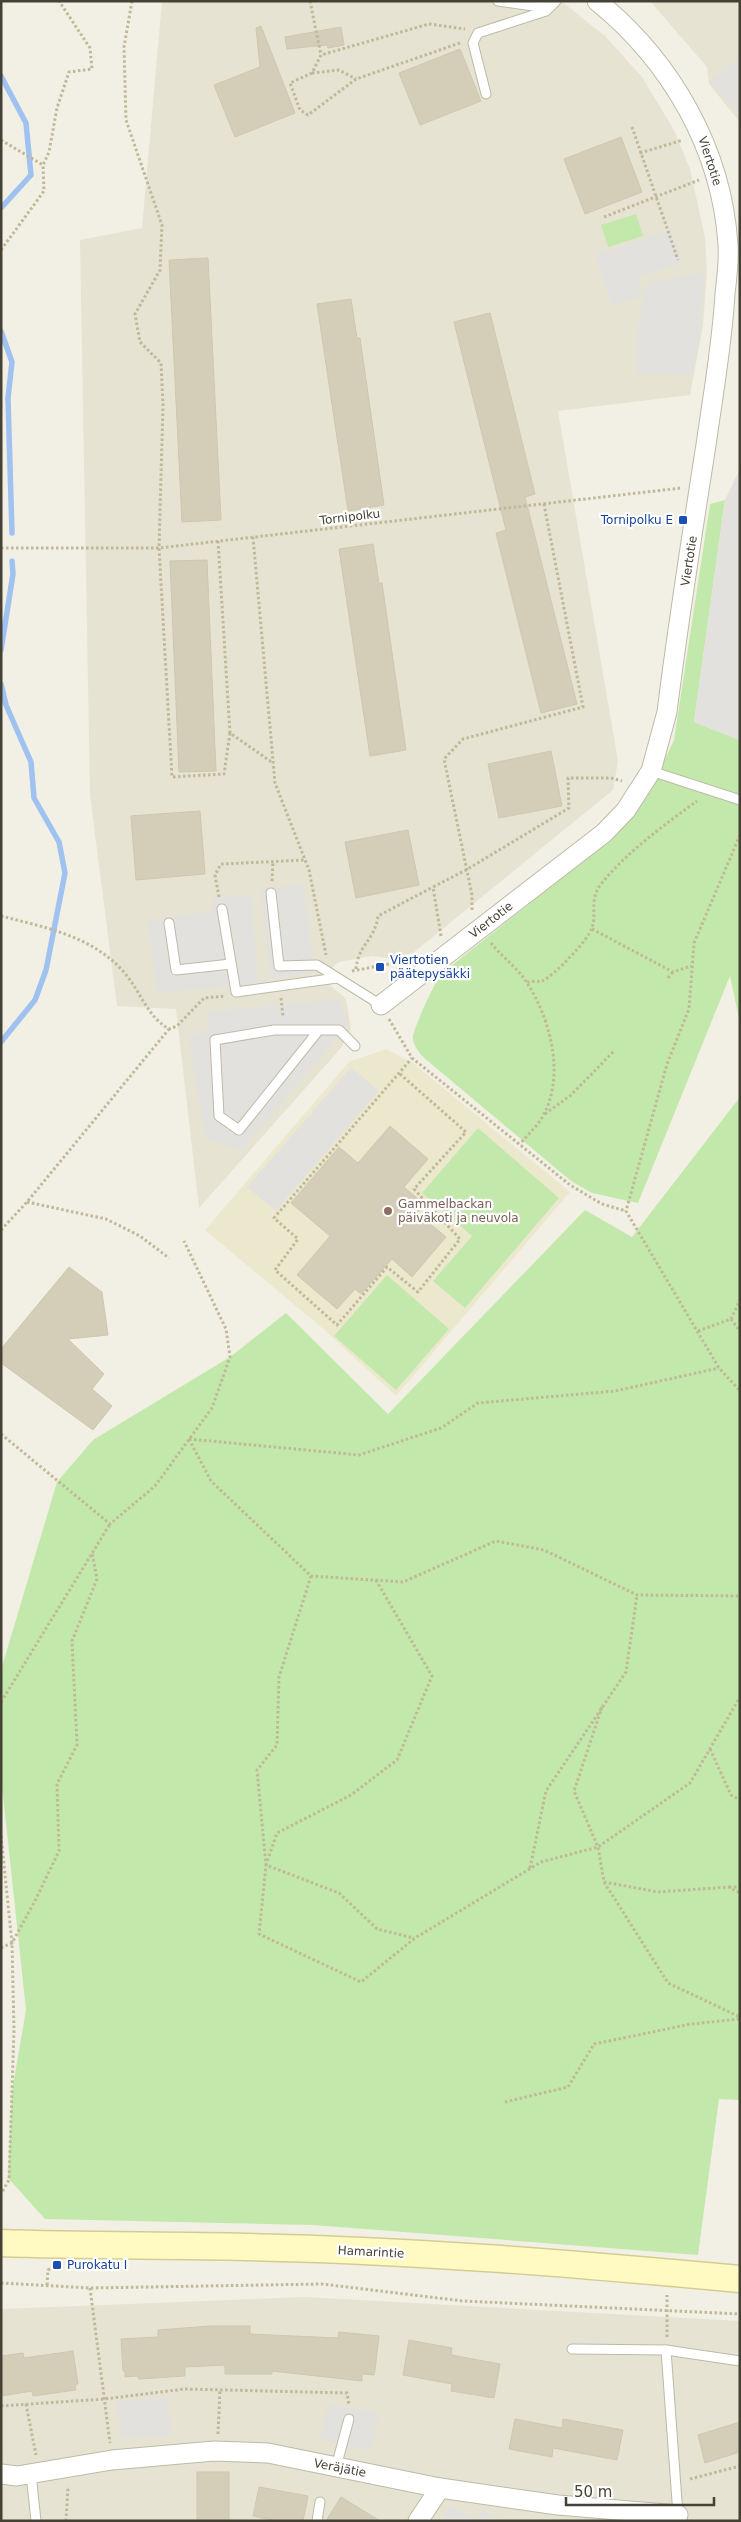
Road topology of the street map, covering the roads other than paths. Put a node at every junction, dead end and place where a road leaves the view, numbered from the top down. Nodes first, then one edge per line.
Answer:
1 (498, 1) edge
2 (551, 1) edge
3 (556, 1) edge
4 (597, 1) edge
5 (486, 94) dead end
6 (734, 245) edge
7 (651, 771) junction
8 (740, 800) edge
9 (272, 893) dead end
10 (222, 908) road end
11 (169, 923) dead end
12 (232, 964) junction
13 (339, 977) junction
14 (381, 1005) joint
15 (319, 1030) junction
16 (355, 1046) dead end
17 (1, 2244) edge
18 (740, 2279) edge
19 (572, 2349) dead end
20 (666, 2350) junction
21 (740, 2361) edge
22 (349, 2420) road end
23 (336, 2467) junction
24 (36, 2473) junction
25 (1, 2474) edge
26 (440, 2488) junction
27 (320, 2502) dead end
28 (678, 2515) joint
29 (36, 2521) edge
30 (317, 2521) edge
31 (418, 2521) edge

1 - 2 lane
3 - 5 lane
4 - 6 street, Viertotie
6 - 7 street, Viertotie
7 - 8 lane
7 - 14 street, Viertotie
9 - 13 lane
10 - 12 lane
11 - 12 lane
12 - 13 lane
13 - 14 lane
15 - 15 lane
15 - 16 lane
17 - 18 street, Hamarintie
19 - 20 lane
20 - 21 lane
20 - 28 lane
22 - 23 lane
23 - 24 street, Veräjätie
23 - 26 street, Veräjätie
24 - 25 street, Veräjätie
24 - 29 lane
26 - 28 street, Veräjätie
26 - 31 street
27 - 30 lane

